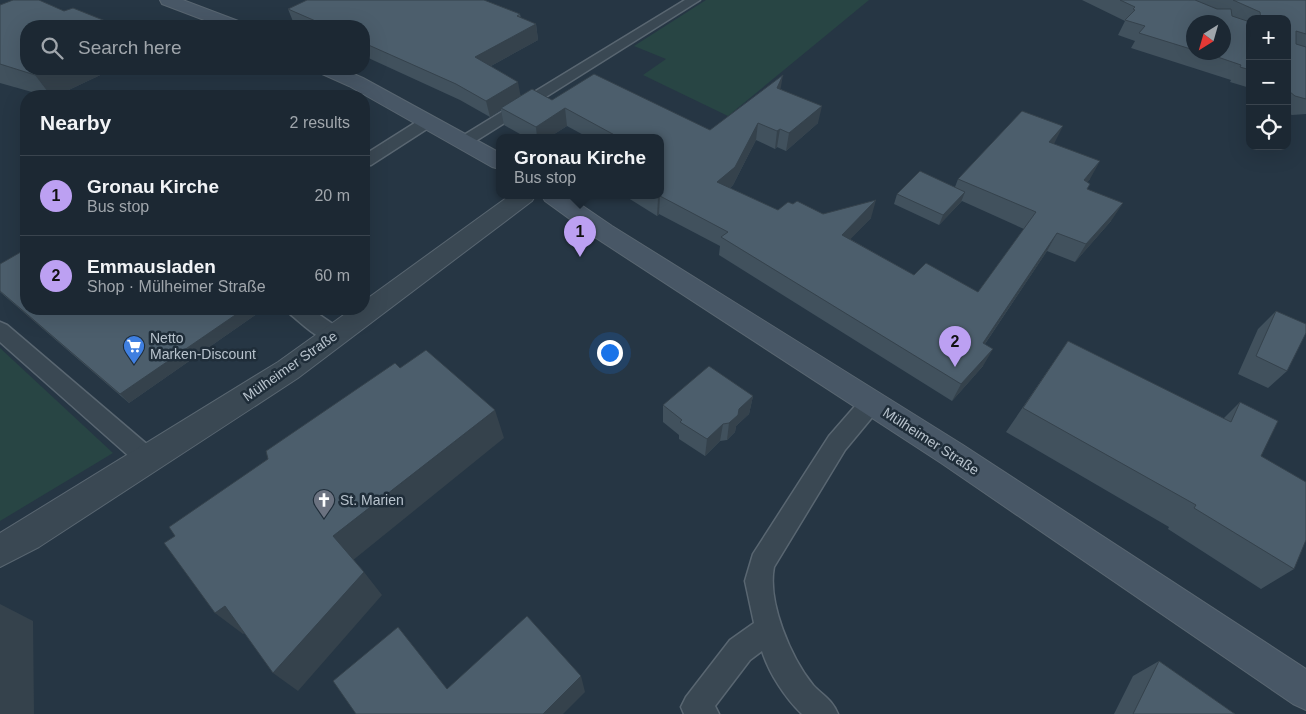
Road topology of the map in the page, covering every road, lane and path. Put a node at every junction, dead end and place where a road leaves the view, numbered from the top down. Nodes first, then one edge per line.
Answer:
1 (168, 0) edge
2 (694, 0) edge
3 (220, 20) edge
4 (340, 75) edge
5 (427, 122) junction
6 (464, 141) junction
7 (370, 158) edge
8 (496, 160) edge
9 (520, 199) edge
10 (557, 199) edge
11 (370, 309) edge
12 (305, 315) edge
13 (362, 315) edge
14 (0, 330) edge
15 (333, 336) junction
16 (871, 402) junction
17 (148, 459) junction
18 (0, 551) edge
19 (770, 628) junction
20 (1306, 691) edge
21 (704, 714) edge
22 (824, 714) edge

1 - 3 main road
2 - 6 lane
4 - 5 main road
5 - 6 main road
5 - 7 lane
6 - 8 main road
9 - 11 street, Mülheimer Straße
10 - 16 main road, Mülheimer Straße
12 - 15 lane
13 - 15 street, Mülheimer Straße
14 - 17 lane
15 - 17 street, Mülheimer Straße
16 - 19 lane
16 - 20 main road, Mülheimer Straße
17 - 18 street, Mülheimer Straße
19 - 21 lane
19 - 22 lane

